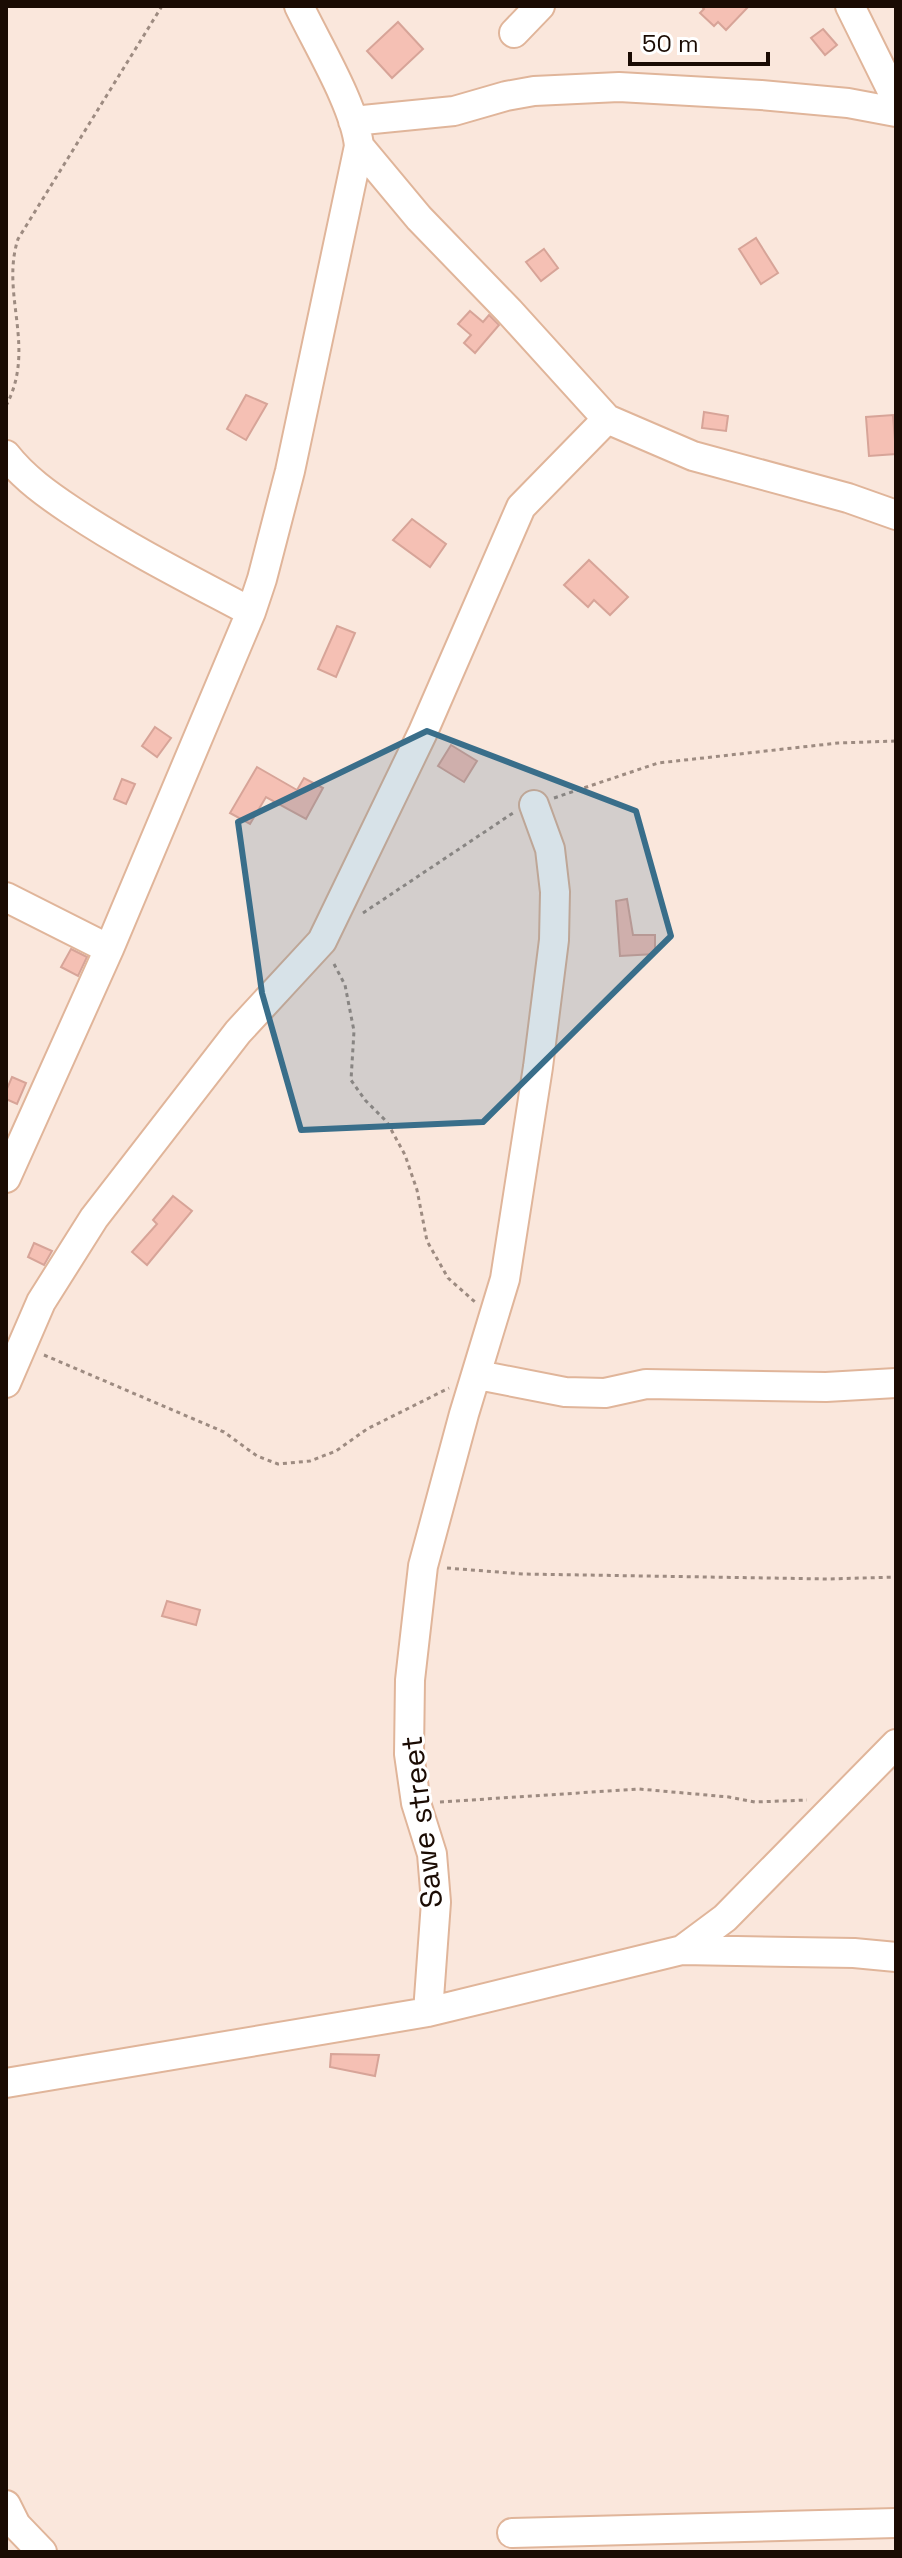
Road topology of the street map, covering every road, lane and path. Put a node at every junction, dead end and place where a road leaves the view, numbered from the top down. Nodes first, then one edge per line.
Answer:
1 (162, 6) edge
2 (299, 6) edge
3 (540, 6) edge
4 (850, 6) edge
5 (514, 33) dead end
6 (896, 99) edge
7 (896, 112) edge
8 (356, 134) junction
9 (6, 406) edge
10 (607, 419) junction
11 (6, 455) edge
12 (896, 515) edge
13 (251, 612) junction
14 (896, 741) edge
15 (534, 805) junction
16 (6, 897) edge
17 (356, 918) dead end
18 (322, 941) junction
19 (109, 949) junction
20 (6, 1178) edge
21 (494, 1322) junction
22 (22, 1346) junction
23 (478, 1375) junction
24 (6, 1383) edge
25 (896, 1383) edge
26 (423, 1566) junction
27 (896, 1577) edge
28 (896, 1744) edge
29 (844, 1798) junction
30 (416, 1803) junction
31 (682, 1950) junction
32 (896, 1957) edge
33 (428, 2012) junction
34 (6, 2083) edge
35 (9, 2516) edge
36 (896, 2523) edge
37 (512, 2533) dead end
38 (42, 2552) edge

1 - 9 path
2 - 8 street
3 - 5 street
4 - 6 street
7 - 8 street
8 - 10 street
8 - 13 street
10 - 12 street
10 - 18 street
11 - 13 street
13 - 19 street
14 - 15 path
15 - 17 path
15 - 21 street, Sawe street
16 - 19 street
18 - 21 path
18 - 22 street
19 - 20 street
21 - 23 street, Sawe street
22 - 23 path
22 - 24 street
23 - 25 street
23 - 26 street, Sawe street
26 - 27 path
26 - 30 street, Sawe street
28 - 29 street
29 - 30 path
29 - 31 street
30 - 33 street, Sawe street
31 - 32 street
31 - 33 street
33 - 34 street
35 - 38 street
36 - 37 street

